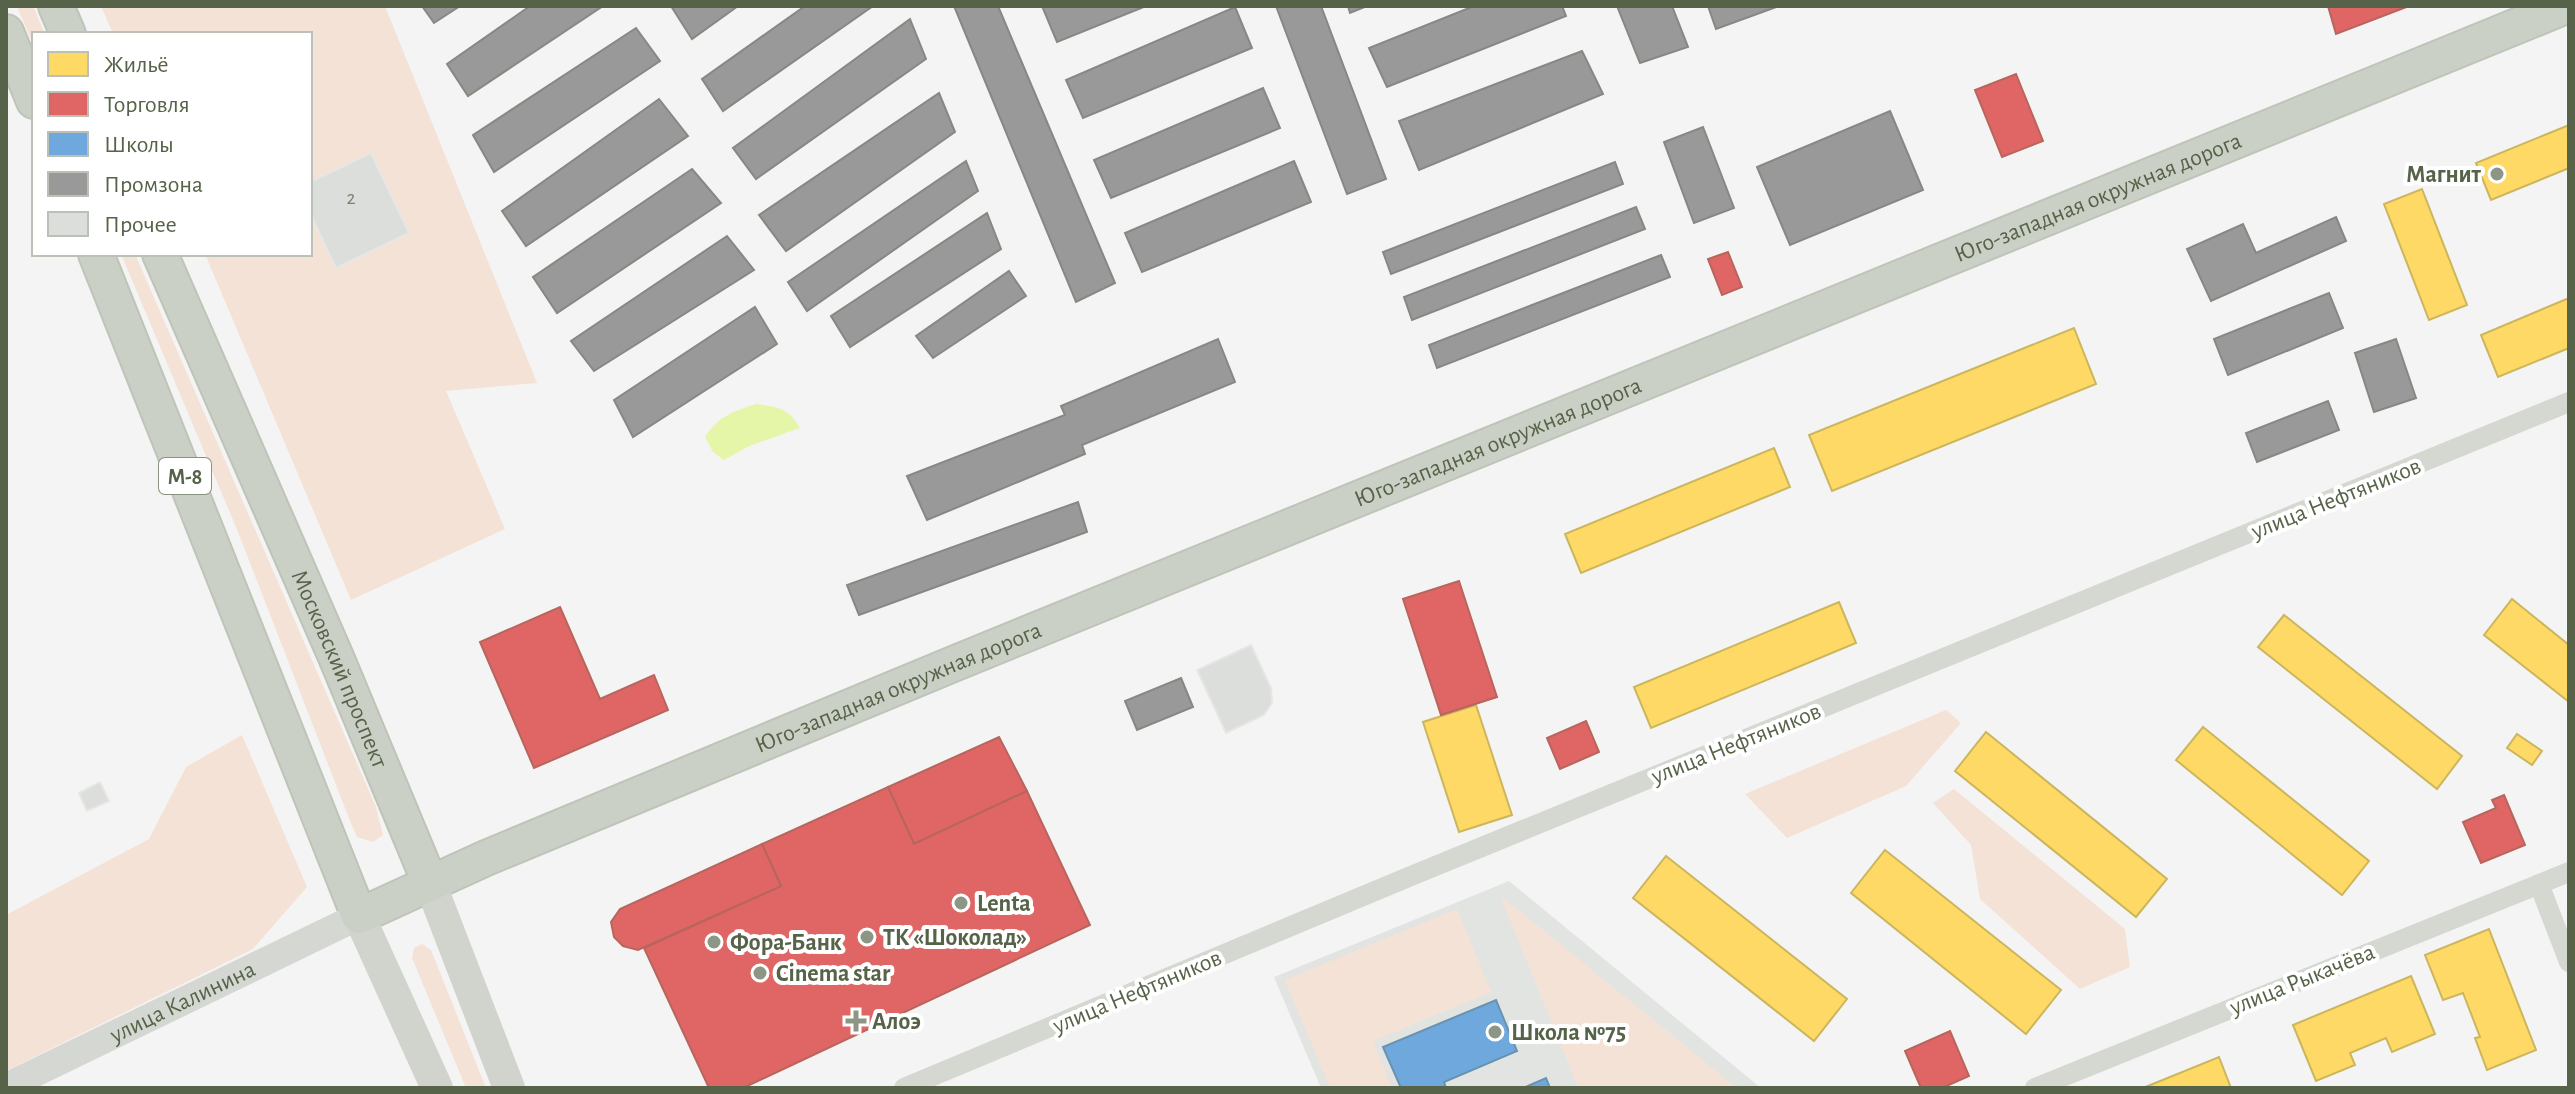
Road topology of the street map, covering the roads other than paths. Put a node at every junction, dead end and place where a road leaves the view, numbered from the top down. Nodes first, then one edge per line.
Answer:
1 (56, 6) edge
2 (2566, 6) edge
3 (6, 32) edge
4 (67, 32) edge
5 (32, 96) edge
6 (97, 256) edge
7 (161, 256) edge
8 (2569, 402) edge
9 (2569, 872) edge
10 (430, 883) junction
11 (2539, 884) junction
12 (359, 916) junction
13 (2569, 962) edge
14 (6, 1087) edge
15 (437, 1088) edge
16 (509, 1088) edge
17 (904, 1088) edge
18 (2035, 1088) edge

1 - 4 highway
2 - 10 highway, Юго-западная окружная дорога
3 - 5 highway
6 - 12 highway, М-8
7 - 10 highway, Московский проспект / М-8
8 - 17 street, улица Нефтяников
9 - 11 street, улица Рыкачёва
10 - 12 highway, Юго-западная окружная дорога
10 - 16 main road, Московский проспект
11 - 13 street
11 - 18 street, улица Рыкачёва
12 - 14 main road, улица Калинина
12 - 15 main road

